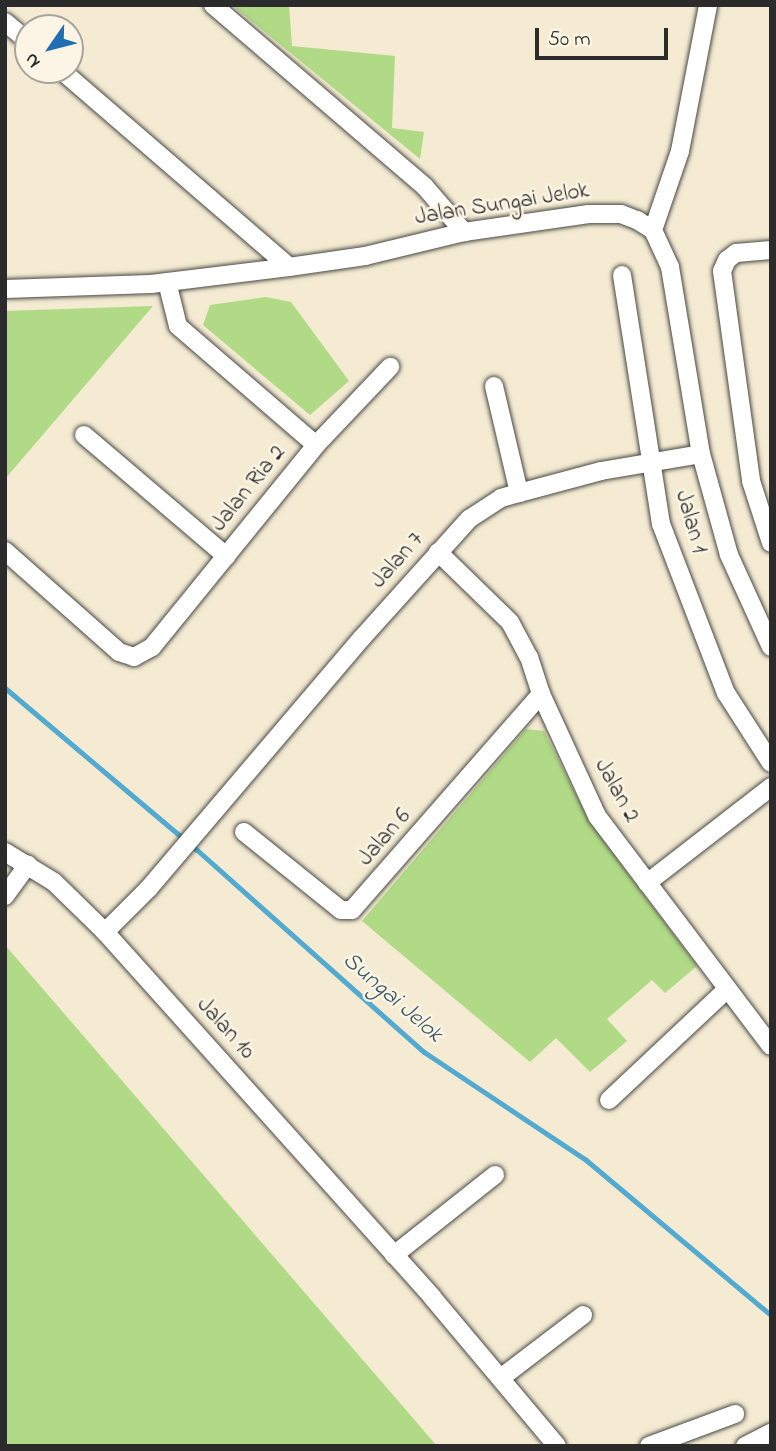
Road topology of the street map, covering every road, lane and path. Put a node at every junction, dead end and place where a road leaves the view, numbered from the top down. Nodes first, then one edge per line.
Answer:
1 (213, 5) edge
2 (708, 5) edge
3 (77, 84) edge
4 (653, 230) junction
5 (464, 232) junction
6 (771, 250) edge
7 (289, 267) junction
8 (622, 275) dead end
9 (167, 282) junction
10 (5, 289) edge
11 (390, 367) dead end
12 (494, 386) dead end
13 (84, 435) dead end
14 (316, 445) junction
15 (701, 454) junction
16 (649, 461) junction
17 (519, 493) junction
18 (771, 543) edge
19 (5, 551) edge
20 (438, 552) junction
21 (226, 556) junction
22 (771, 647) edge
23 (541, 694) junction
24 (771, 763) edge
25 (771, 787) edge
26 (244, 832) dead end
27 (5, 852) edge
28 (28, 864) junction
29 (648, 883) junction
30 (5, 896) edge
31 (105, 932) junction
32 (727, 989) junction
33 (771, 1046) edge
34 (609, 1100) dead end
35 (495, 1175) dead end
36 (394, 1255) junction
37 (583, 1315) dead end
38 (502, 1377) junction
39 (735, 1414) dead end
40 (771, 1433) edge
41 (557, 1446) edge
42 (649, 1446) edge
43 (745, 1446) edge

1 - 5 street
2 - 4 street
3 - 7 street
4 - 5 street, Jalan Sungai Jelok
4 - 15 street
5 - 7 street, Jalan Sungai Jelok
6 - 18 street
7 - 9 street, Jalan Sungai Jelok
8 - 16 street, Jalan 1
9 - 10 street, Jalan Sungai Jelok
9 - 14 street
11 - 14 street, Jalan Ria 2
12 - 17 street
13 - 21 street
14 - 21 street, Jalan Ria 2
15 - 16 street, Jalan 7
15 - 22 street
16 - 17 street, Jalan 7
16 - 24 street, Jalan 1
17 - 20 street, Jalan 7
19 - 21 street, Jalan Ria 2
20 - 23 street, Jalan 2
20 - 31 street, Jalan 7
23 - 26 street, Jalan 6
23 - 29 street, Jalan 2
25 - 29 street
27 - 28 street, Jalan 10
28 - 30 street
28 - 31 street, Jalan 10
29 - 32 street, Jalan 2
31 - 36 street, Jalan 10
32 - 33 street, Jalan 2
32 - 34 street
35 - 36 street
36 - 38 street, Jalan 10
37 - 38 street
38 - 41 street, Jalan 10
39 - 42 street
40 - 43 street

